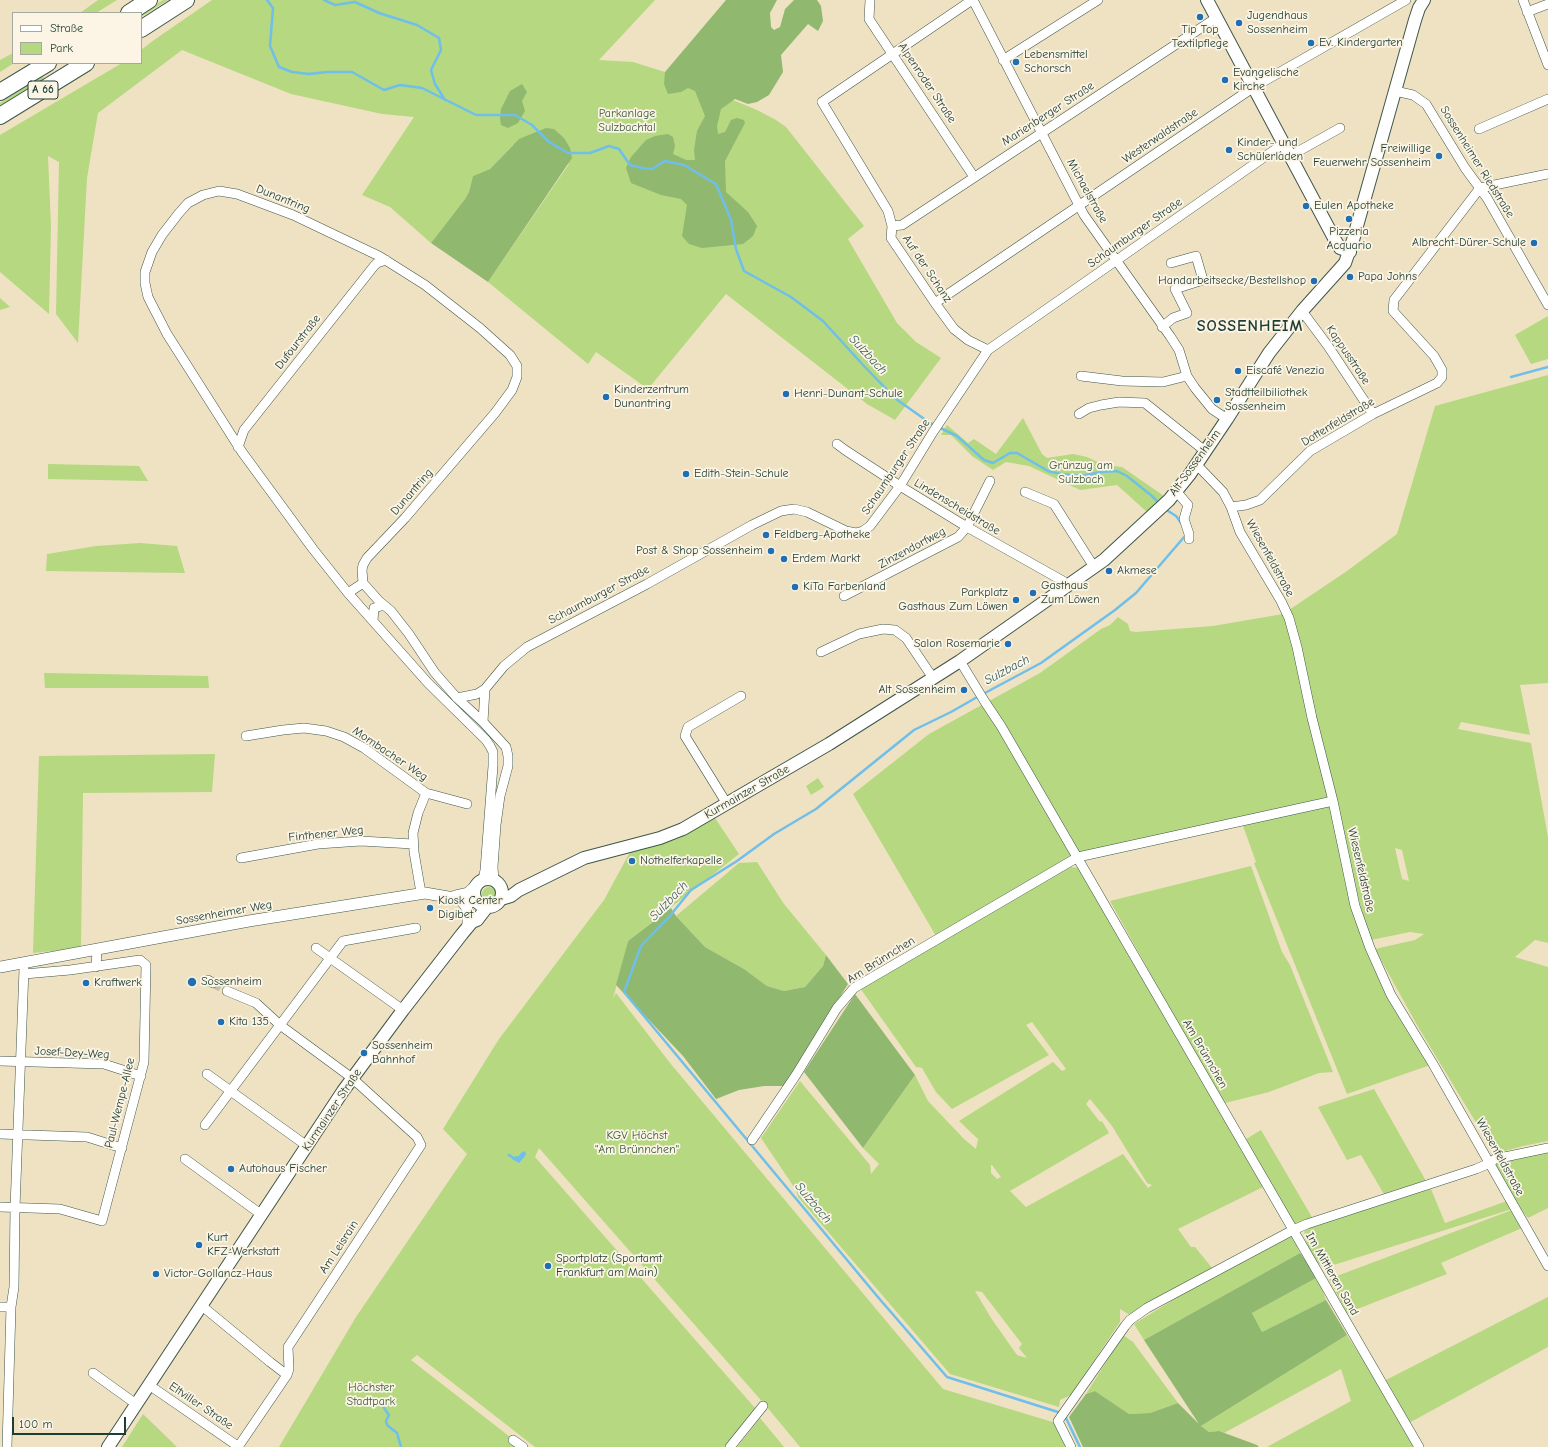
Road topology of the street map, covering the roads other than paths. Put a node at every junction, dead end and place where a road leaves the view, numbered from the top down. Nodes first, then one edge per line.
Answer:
1 (149, 0) edge
2 (186, 0) edge
3 (870, 0) edge
4 (972, 0) edge
5 (1098, 0) edge
6 (1208, 0) edge
7 (1406, 0) edge
8 (1424, 0) edge
9 (1523, 0) edge
10 (1548, 4) edge
11 (131, 12) edge
12 (1527, 12) junction
13 (1216, 18) junction
14 (142, 28) edge
15 (893, 55) junction
16 (1003, 60) junction
17 (46, 64) edge
18 (84, 64) edge
19 (1548, 65) edge
20 (1254, 87) junction
21 (1395, 90) junction
22 (0, 92) edge
23 (1548, 99) edge
24 (0, 116) edge
25 (1340, 128) dead end
26 (1479, 129) dead end
27 (1042, 134) junction
28 (1283, 144) junction
29 (1290, 156) junction
30 (1548, 174) edge
31 (974, 177) junction
32 (1480, 188) junction
33 (1078, 205) junction
34 (892, 226) junction
35 (1350, 252) junction
36 (386, 260) junction
37 (1116, 262) junction
38 (1171, 263) dead end
39 (935, 303) junction
40 (1548, 305) edge
41 (1302, 311) junction
42 (1162, 327) junction
43 (988, 350) junction
44 (1082, 376) dead end
45 (1187, 376) junction
46 (1079, 414) dead end
47 (1373, 414) junction
48 (1227, 419) junction
49 (837, 444) dead end
50 (238, 447) junction
51 (1205, 451) junction
52 (1196, 464) junction
53 (990, 481) dead end
54 (900, 486) junction
55 (1025, 492) dead end
56 (1173, 496) junction
57 (1231, 507) junction
58 (966, 527) junction
59 (1189, 539) dead end
60 (1094, 567) junction
61 (363, 582) junction
62 (1066, 587) junction
63 (348, 592) junction
64 (844, 596) dead end
65 (385, 606) junction
66 (373, 621) junction
67 (821, 652) dead end
68 (960, 661) junction
69 (933, 678) junction
70 (485, 690) junction
71 (741, 696) dead end
72 (457, 698) junction
73 (483, 722) junction
74 (246, 736) dead end
75 (508, 764) junction
76 (493, 766) junction
77 (505, 778) junction
78 (492, 782) junction
79 (426, 793) junction
80 (1333, 801) junction
81 (467, 804) dead end
82 (727, 804) junction
83 (493, 814) junction
84 (413, 844) junction
85 (1078, 857) junction
86 (241, 858) dead end
87 (491, 887) junction
88 (421, 893) junction
89 (458, 898) junction
90 (481, 904) junction
91 (470, 925) junction
92 (416, 928) dead end
93 (316, 948) dead end
94 (97, 950) junction
95 (331, 958) junction
96 (146, 965) joint
97 (96, 966) junction
98 (0, 967) edge
99 (24, 968) junction
100 (227, 991) tunnel mouth
101 (403, 1010) junction
102 (280, 1025) junction
103 (0, 1061) edge
104 (21, 1062) junction
105 (207, 1074) dead end
106 (141, 1076) junction
107 (352, 1078) junction
108 (231, 1091) junction
109 (205, 1125) dead end
110 (0, 1134) edge
111 (19, 1134) junction
112 (752, 1140) dead end
113 (307, 1146) junction
114 (122, 1148) junction
115 (1548, 1148) edge
116 (185, 1159) dead end
117 (1490, 1163) junction
118 (0, 1207) edge
119 (15, 1208) junction
120 (262, 1215) junction
121 (1293, 1230) junction
122 (1548, 1266) edge
123 (0, 1306) edge
124 (202, 1306) junction
125 (11, 1307) junction
126 (93, 1373) dead end
127 (287, 1375) junction
128 (149, 1385) junction
129 (136, 1404) junction
130 (763, 1406) dead end
131 (513, 1440) dead end
132 (7, 1447) edge
133 (108, 1447) edge
134 (238, 1447) edge
135 (523, 1447) edge
136 (730, 1447) edge
137 (1071, 1447) edge
138 (1419, 1447) edge

1 - 11 highway
2 - 14 highway
3 - 15 street, Alpenroder Straße
4 - 15 street
4 - 16 street, Michaelstraße
5 - 16 street
6 - 13 main road
7 - 20 street, Westerwaldstraße
8 - 21 main road, Alt-Sossenheim
9 - 12 street
10 - 12 street
12 - 19 street
13 - 20 main road
13 - 27 street, Marienberger Straße
15 - 31 street, Alpenroder Straße
15 - 34 street, Auf der Schanz
16 - 27 street, Michaelstraße
17 - 22 highway, A 66
18 - 24 highway, A 66
20 - 28 main road
20 - 33 street, Westerwaldstraße
21 - 32 street, Sossenheimer Riedstraße
21 - 35 main road, Alt-Sossenheim
23 - 26 street
25 - 29 street
27 - 31 street, Marienberger Straße
27 - 33 street, Michaelstraße
28 - 29 main road
28 - 37 street, Schaumburger Straße
29 - 35 main road
30 - 32 street
31 - 34 street, Marienberger Straße
32 - 40 street, Sossenheimer Riedstraße
32 - 47 street, Dottenfeldstraße
33 - 37 street, Michaelstraße
33 - 39 street, Westerwaldstraße
34 - 39 street, Auf der Schanz
35 - 41 main road, Alt-Sossenheim
36 - 50 street, Dufourstraße
36 - 50 street, Dunantring
36 - 61 street, Dunantring
37 - 42 street, Michaelstraße
37 - 43 street, Schaumburger Straße
38 - 42 street
39 - 43 street, Auf der Schanz
41 - 47 street, Kappusstraße
41 - 48 main road, Alt-Sossenheim
42 - 45 street, Michaelstraße
43 - 54 street, Schaumburger Straße
44 - 45 street
45 - 48 street, Michaelstraße
46 - 51 street
47 - 57 street, Dottenfeldstraße
48 - 51 main road, Alt-Sossenheim
49 - 54 street, Lindenscheidstraße
50 - 63 street, Dunantring
51 - 52 main road, Alt-Sossenheim
52 - 56 main road, Alt-Sossenheim
52 - 57 street, Wiesenfeldstraße
53 - 58 street, Zinzendorfweg
54 - 58 street, Lindenscheidstraße
54 - 70 street, Schaumburger Straße
55 - 60 street
56 - 59 street
56 - 60 main road, Alt-Sossenheim
57 - 80 street, Wiesenfeldstraße
58 - 62 street, Lindenscheidstraße
58 - 64 street, Zinzendorfweg
60 - 62 main road, Alt-Sossenheim
61 - 63 street
61 - 65 street, Dunantring
62 - 68 main road, Alt-Sossenheim
63 - 66 street, Dunantring
65 - 66 street
65 - 72 street, Dunantring
66 - 76 street, Dunantring
67 - 69 street
68 - 69 main road, Kurmainzer Straße
68 - 85 street, Am Brünnchen
69 - 82 main road, Kurmainzer Straße
70 - 72 street
70 - 73 street
71 - 82 street
72 - 73 street, Dunantring
73 - 75 street, Dunantring
74 - 79 street, Mombacher Weg
75 - 76 street
75 - 77 street, Dunantring
76 - 78 street, Dunantring
77 - 78 street
77 - 83 street, Dunantring
78 - 83 street, Dunantring
79 - 81 street, Mombacher Weg
79 - 84 street, Mombacher Weg
80 - 85 street, Am Brünnchen
80 - 117 street, Wiesenfeldstraße
82 - 87 main road, Kurmainzer Straße
83 - 87 street, Dunantring
84 - 86 street, Finthener Weg
84 - 88 street, Mombacher Weg
85 - 112 street, Am Brünnchen
85 - 121 street, Am Brünnchen
87 - 89 street
87 - 90 main road
87 - 90 main road, Kurmainzer Straße
88 - 89 street, Sossenheimer Weg
88 - 94 street, Sossenheimer Weg
89 - 90 street, Sossenheimer Weg
89 - 91 street
90 - 91 main road, Kurmainzer Straße
91 - 101 main road, Kurmainzer Straße
92 - 95 street
93 - 95 street
94 - 97 street
94 - 99 street, Sossenheimer Weg
95 - 101 street
95 - 102 street
96 - 97 street, Sossenheimer Weg
96 - 106 street, Paul-Wempe-Allee
97 - 99 street, Sossenheimer Weg
98 - 99 street, Sossenheimer Weg
99 - 104 street
100 - 102 street
101 - 107 main road, Kurmainzer Straße
102 - 107 street
102 - 108 street
103 - 104 street, Josef-Dey-Weg
104 - 106 street, Josef-Dey-Weg
104 - 111 street
105 - 108 street
106 - 114 street, Paul-Wempe-Allee
107 - 113 main road, Kurmainzer Straße
107 - 127 street, Am Leisrain
108 - 109 street
108 - 113 street
110 - 111 street
111 - 114 street
111 - 119 street
113 - 120 main road, Kurmainzer Straße
114 - 119 street, Paul-Wempe-Allee
115 - 117 street, Im Mittleren Sand
116 - 120 street
117 - 121 street, Im Mittleren Sand
117 - 122 street, Wiesenfeldstraße
118 - 119 street
119 - 125 street
120 - 124 main road, Kurmainzer Straße
121 - 137 street
121 - 138 street, Im Mittleren Sand
123 - 125 street
124 - 127 street
124 - 128 main road, Kurmainzer Straße
125 - 132 street
126 - 129 street
127 - 134 street
128 - 129 main road, Kurmainzer Straße
128 - 134 street, Eltviller Straße
129 - 133 main road, Kurmainzer Straße
130 - 136 street
131 - 135 street

